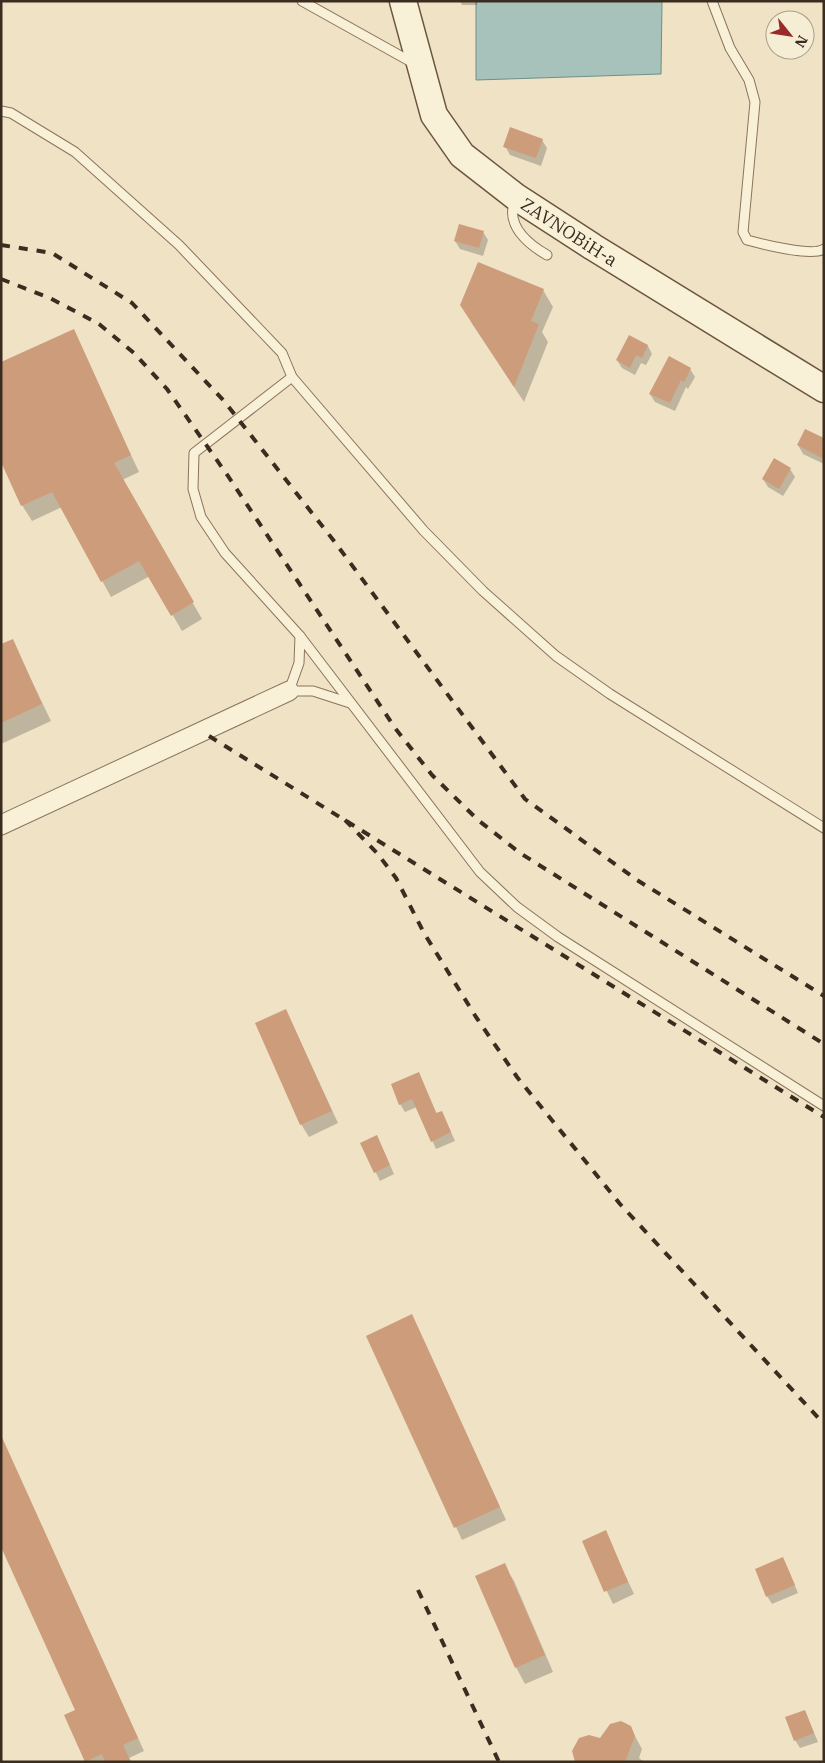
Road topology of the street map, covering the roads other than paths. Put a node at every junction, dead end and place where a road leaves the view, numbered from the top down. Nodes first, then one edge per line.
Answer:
1 (302, 1) edge
2 (403, 1) edge
3 (712, 1) edge
4 (422, 68) junction
5 (1, 111) edge
6 (516, 197) junction
7 (824, 248) edge
8 (547, 255) dead end
9 (292, 377) junction
10 (824, 389) edge
11 (300, 636) junction
12 (289, 691) junction
13 (352, 704) junction
14 (1, 825) edge
15 (824, 828) edge
16 (824, 1106) edge

1 - 4 lane
2 - 4 main road, ZAVNOBiH-a
3 - 7 lane
4 - 6 main road, ZAVNOBiH-a
5 - 9 lane
6 - 8 lane
6 - 10 main road, ZAVNOBiH-a
9 - 11 lane
9 - 15 lane
11 - 12 lane
11 - 13 lane
12 - 13 lane
12 - 14 street
13 - 16 lane

